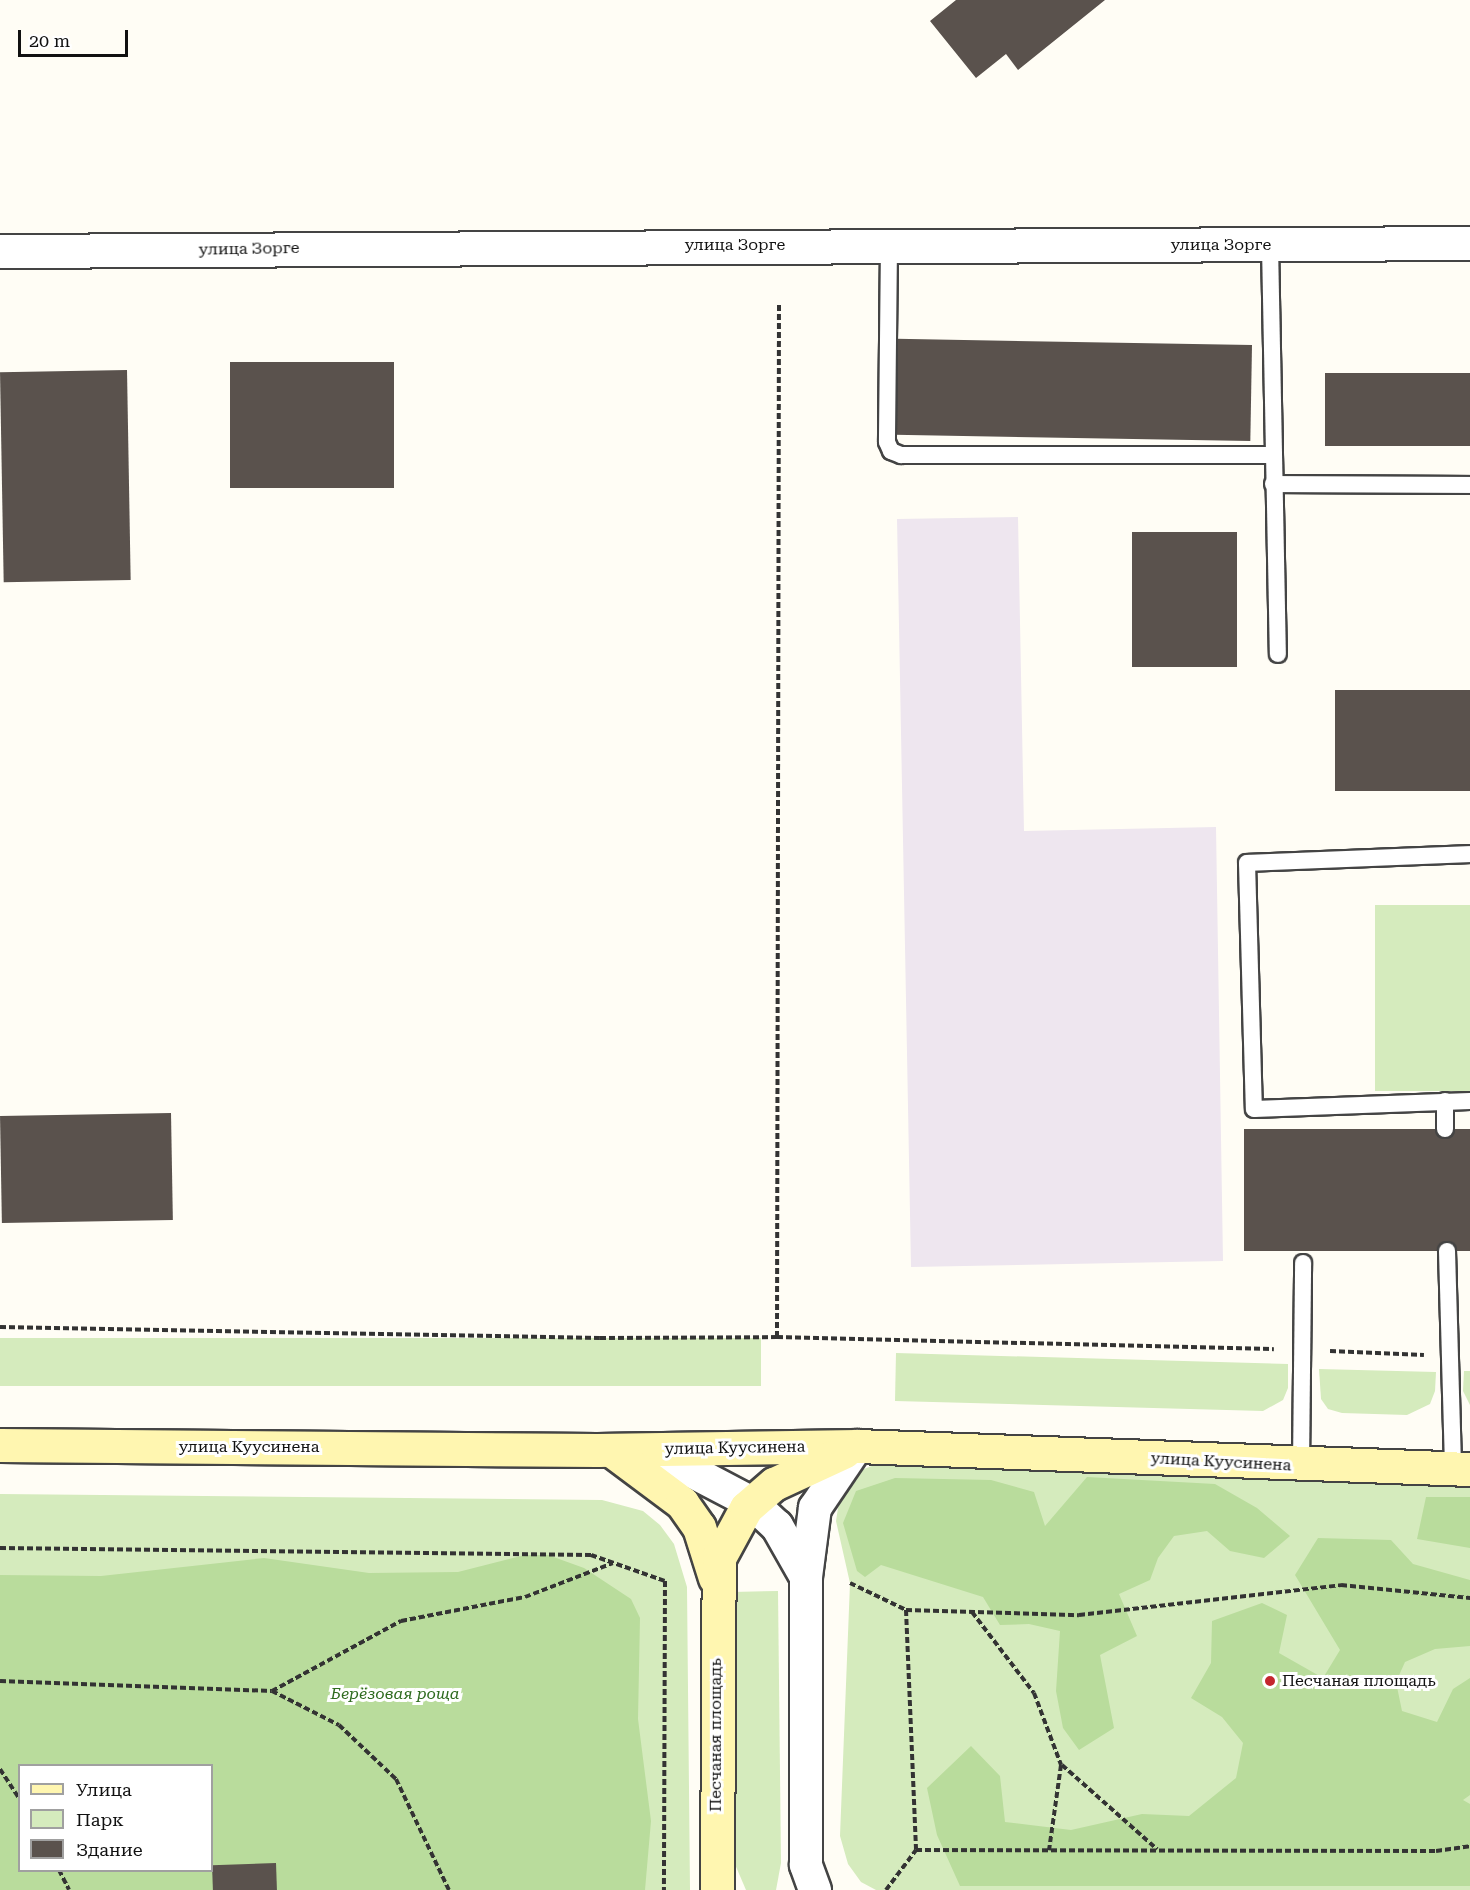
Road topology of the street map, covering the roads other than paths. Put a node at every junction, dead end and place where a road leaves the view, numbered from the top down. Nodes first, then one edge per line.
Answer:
1 (1470, 243) edge
2 (889, 245) junction
3 (1270, 245) junction
4 (0, 251) edge
5 (1272, 455) junction
6 (1273, 484) junction
7 (1470, 485) edge
8 (1278, 654) dead end
9 (1470, 854) edge
10 (1445, 1101) junction
11 (1470, 1101) edge
12 (1445, 1129) dead end
13 (1447, 1251) dead end
14 (1303, 1263) dead end
15 (0, 1445) edge
16 (856, 1446) junction
17 (611, 1450) junction
18 (1301, 1466) junction
19 (1461, 1469) edge
20 (752, 1503) junction
21 (806, 1577) junction
22 (716, 1580) junction
23 (716, 1889) edge
24 (815, 1890) edge

1 - 3 street, улица Зорге
2 - 3 street, улица Зорге
2 - 4 street, улица Зорге
2 - 5 lane
3 - 5 lane
5 - 6 lane
6 - 7 lane
6 - 8 lane
9 - 10 lane
10 - 11 lane
10 - 12 lane
13 - 19 lane
14 - 18 lane
15 - 17 main road, улица Куусинена
16 - 17 main road, улица Куусинена
16 - 18 main road, улица Куусинена
16 - 20 main road, Песчаная площадь
16 - 21 street
17 - 20 street
17 - 22 main road, Песчаная площадь
18 - 19 main road, улица Куусинена
20 - 21 street
20 - 22 main road, Песчаная площадь
21 - 24 street
22 - 23 main road, Песчаная площадь

